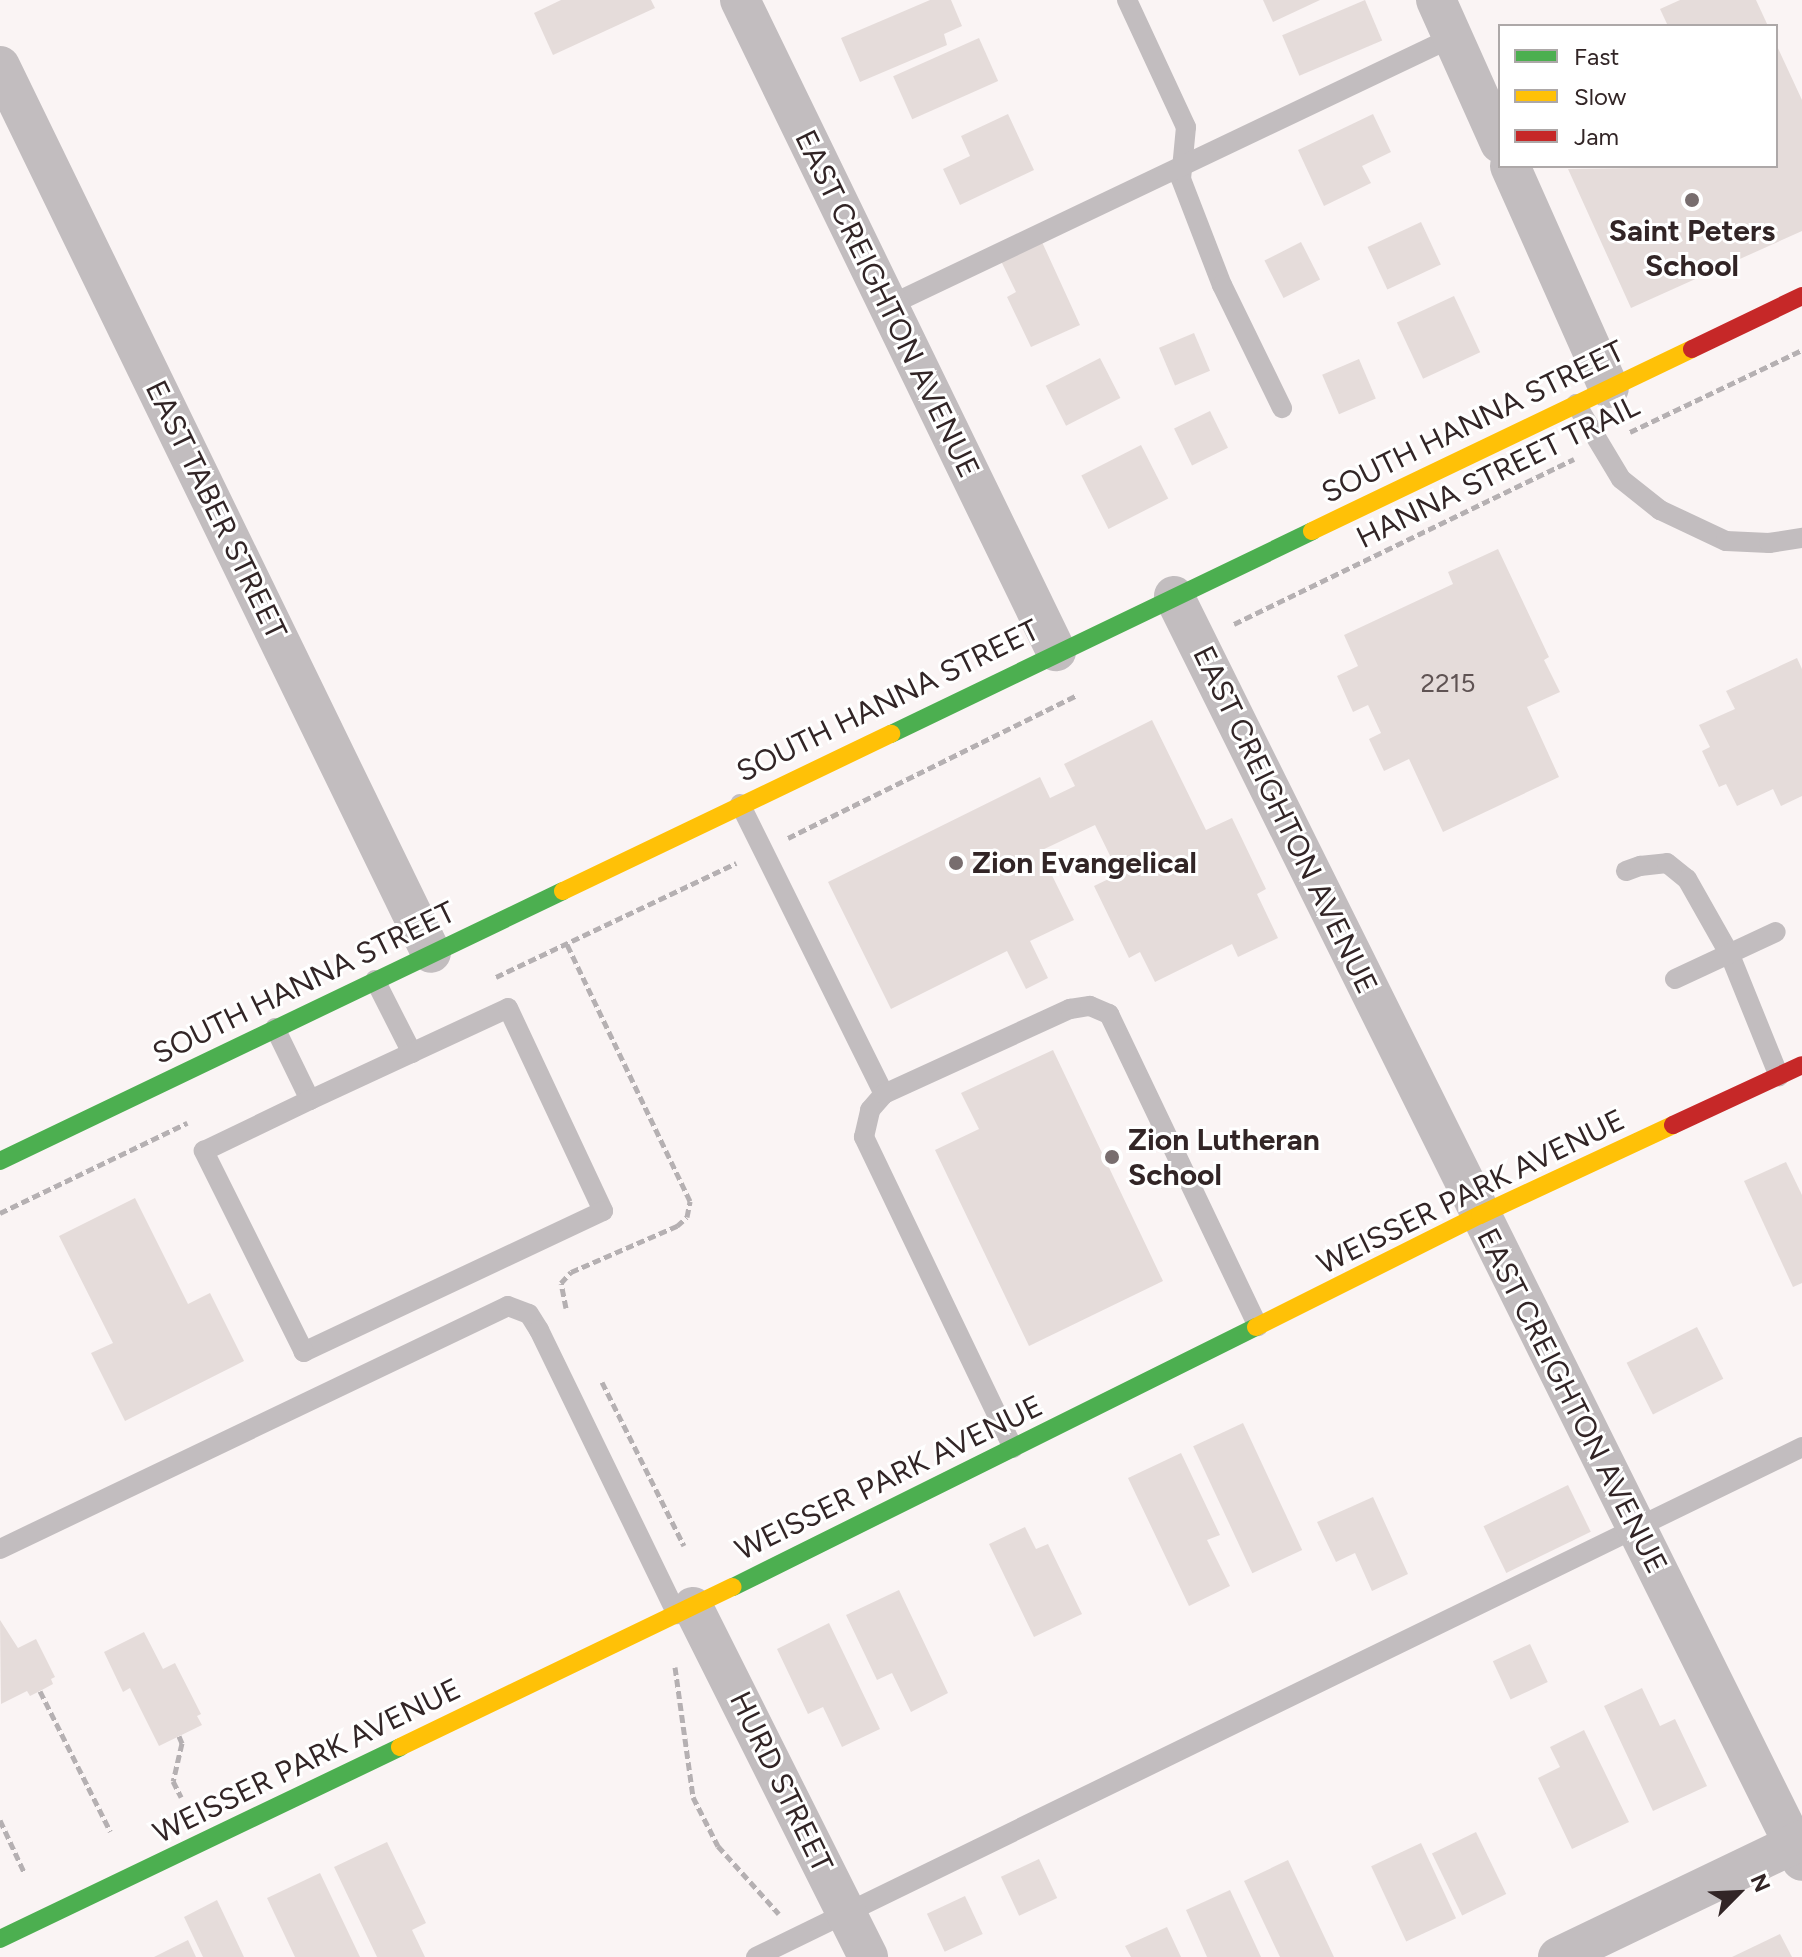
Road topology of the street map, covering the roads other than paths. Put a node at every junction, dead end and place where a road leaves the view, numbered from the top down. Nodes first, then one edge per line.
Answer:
1 (740, 0) edge
2 (1127, 0) edge
3 (1436, 0) edge
4 (1453, 37) junction
5 (0, 66) edge
6 (1498, 138) edge
7 (1183, 166) junction
8 (1511, 168) edge
9 (1802, 296) edge
10 (888, 306) junction
11 (1592, 396) junction
12 (1282, 408) dead end
13 (1802, 538) edge
14 (1174, 596) junction
15 (1056, 651) junction
16 (740, 804) junction
17 (1626, 871) dead end
18 (1776, 932) dead end
19 (431, 953) junction
20 (1730, 955) junction
21 (1675, 979) dead end
22 (375, 980) junction
23 (275, 1028) junction
24 (412, 1053) junction
25 (1802, 1065) edge
26 (1779, 1076) junction
27 (884, 1094) junction
28 (310, 1100) junction
29 (0, 1161) edge
30 (1480, 1215) junction
31 (1258, 1326) junction
32 (1802, 1447) edge
33 (1013, 1448) junction
34 (1636, 1527) junction
35 (0, 1549) edge
36 (685, 1610) junction
37 (1799, 1848) edge
38 (846, 1913) junction
39 (0, 1939) edge
40 (756, 1957) edge
41 (868, 1957) edge
42 (1558, 1957) edge

1 - 10 street, EAST CREIGHTON AVENUE
2 - 7 lane
3 - 4 street
4 - 6 street
4 - 7 lane
5 - 19 street, EAST TABER STREET
7 - 10 lane
7 - 12 lane
8 - 11 street
9 - 11 street, SOUTH HANNA STREET
10 - 15 street, EAST CREIGHTON AVENUE
11 - 13 lane
11 - 14 street, SOUTH HANNA STREET
14 - 15 street, SOUTH HANNA STREET
14 - 30 street, EAST CREIGHTON AVENUE
15 - 16 street, SOUTH HANNA STREET
16 - 19 street, SOUTH HANNA STREET
16 - 27 lane
17 - 20 lane
18 - 20 lane
19 - 22 street, SOUTH HANNA STREET
20 - 21 lane
20 - 26 lane
22 - 23 street, SOUTH HANNA STREET
22 - 24 lane
23 - 28 lane
23 - 29 street, SOUTH HANNA STREET
24 - 28 lane
24 - 28 lane
25 - 26 street, WEISSER PARK AVENUE
26 - 30 street, WEISSER PARK AVENUE
27 - 31 lane
27 - 33 lane
30 - 31 street, WEISSER PARK AVENUE
30 - 34 street, EAST CREIGHTON AVENUE
31 - 33 street, WEISSER PARK AVENUE
32 - 34 lane
33 - 36 street, WEISSER PARK AVENUE
34 - 37 street, EAST CREIGHTON AVENUE
34 - 38 lane
35 - 36 lane
36 - 38 street, HURD STREET
36 - 39 street, WEISSER PARK AVENUE
37 - 42 street
38 - 40 lane
38 - 41 street, HURD STREET

